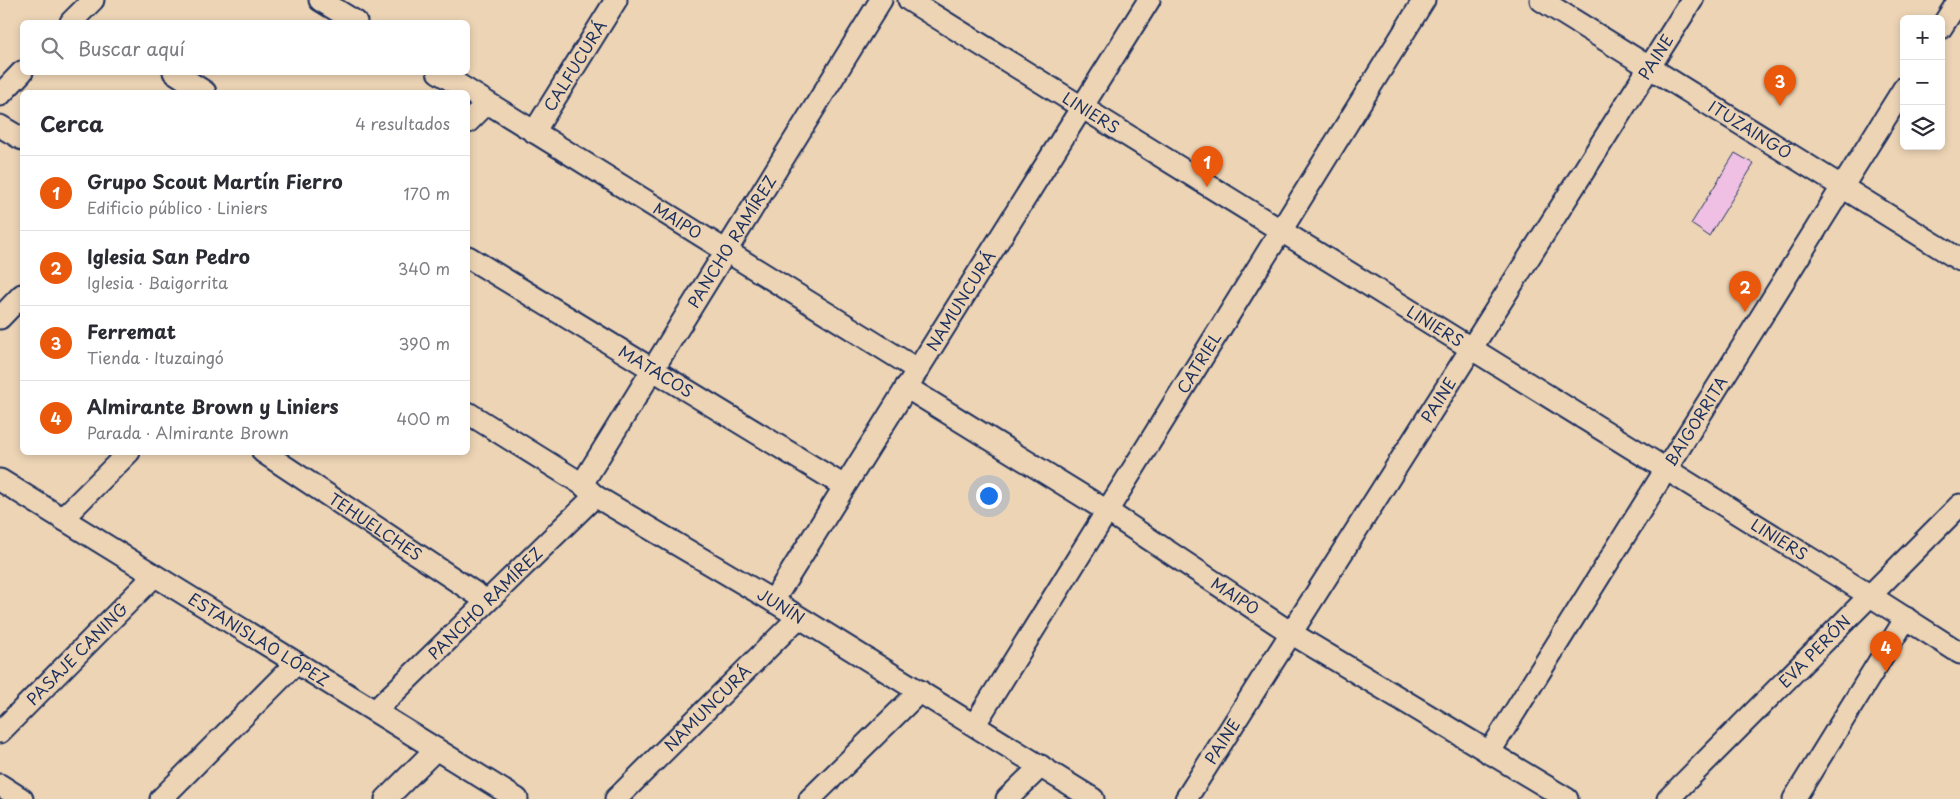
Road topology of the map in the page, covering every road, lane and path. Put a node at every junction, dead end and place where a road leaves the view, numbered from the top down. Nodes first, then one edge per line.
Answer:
1 (320, 0) edge
2 (616, 0) edge
3 (881, 0) edge
4 (909, 0) edge
5 (1149, 0) edge
6 (1424, 0) edge
7 (1541, 0) edge
8 (1692, 0) edge
9 (1959, 0) edge
10 (351, 12) edge
11 (1945, 22) edge
12 (1649, 68) junction
13 (20, 74) edge
14 (179, 75) edge
15 (443, 75) edge
16 (202, 90) edge
17 (467, 90) edge
18 (470, 92) edge
19 (1900, 94) edge
20 (0, 95) edge
21 (487, 102) junction
22 (1082, 107) junction
23 (470, 120) edge
24 (0, 126) edge
25 (534, 132) junction
26 (20, 138) edge
27 (1842, 187) junction
28 (1281, 231) junction
29 (726, 251) junction
30 (470, 258) edge
31 (1960, 260) edge
32 (20, 297) edge
33 (0, 318) edge
34 (1471, 349) junction
35 (654, 370) junction
36 (918, 370) junction
37 (906, 388) junction
38 (470, 414) edge
39 (127, 455) edge
40 (268, 455) edge
41 (1666, 470) junction
42 (0, 480) edge
43 (844, 486) junction
44 (589, 490) junction
45 (1960, 505) edge
46 (1107, 511) junction
47 (62, 518) junction
48 (154, 576) junction
49 (1869, 595) junction
50 (488, 601) junction
51 (773, 601) junction
52 (798, 618) junction
53 (1906, 618) junction
54 (1291, 633) junction
55 (1960, 653) edge
56 (296, 663) junction
57 (920, 691) junction
58 (375, 712) junction
59 (975, 724) junction
60 (0, 732) edge
61 (436, 749) junction
62 (1489, 753) junction
63 (1041, 766) junction
64 (0, 785) edge
65 (22, 799) edge
66 (161, 799) edge
67 (386, 799) edge
68 (517, 799) edge
69 (616, 799) edge
70 (810, 799) edge
71 (1007, 799) edge
72 (1093, 799) edge
73 (1186, 799) edge
74 (1567, 799) edge
75 (1668, 799) edge
76 (1794, 799) edge

1 - 10 street
2 - 25 street, CALFUCURÁ
3 - 29 street, PANCHO RAMÍREZ
4 - 22 street, LINIERS
5 - 22 street, NAMUNCURÁ
6 - 28 street, CATRIEL
7 - 12 street, ITUZAINGÓ
8 - 12 street, PAINE
9 - 11 street
12 - 27 street, ITUZAINGÓ
12 - 34 street, PAINE
13 - 20 street
14 - 16 street
15 - 17 street, MAIPO
18 - 21 street, MAIPO
19 - 27 street, BAIGORRITA
21 - 23 street
21 - 25 street, MAIPO
22 - 28 street, LINIERS
22 - 36 street, NAMUNCURÁ
24 - 26 street
25 - 29 street, MAIPO
27 - 31 street, ITUZAINGÓ
27 - 41 street, BAIGORRITA
28 - 34 street, LINIERS
28 - 46 street, CATRIEL
29 - 35 street, PANCHO RAMÍREZ
29 - 36 street, MAIPO
30 - 35 street, MATACOS
32 - 33 street
34 - 41 street, LINIERS
34 - 54 street, PAINE
35 - 43 street, MATACOS
35 - 44 street, PANCHO RAMÍREZ
36 - 37 street, NAMUNCURÁ
37 - 43 street, NAMUNCURÁ
37 - 46 street, MAIPO
38 - 44 street, JUNÍN
39 - 47 street
40 - 50 street, TEHUELCHES
41 - 49 street, LINIERS
41 - 62 street, BAIGORRITA
42 - 47 street, ESTANISLAO LÓPEZ
43 - 51 street, NAMUNCURÁ
44 - 50 street, PANCHO RAMÍREZ
44 - 51 street, JUNÍN
45 - 49 street, EVA PERÓN
46 - 54 street, MAIPO
46 - 59 street, CATRIEL
47 - 48 street, ESTANISLAO LÓPEZ
48 - 56 street, ESTANISLAO LÓPEZ
48 - 60 street, PASAJE CANING
49 - 53 street, LINIERS
49 - 75 street, EVA PERÓN
50 - 58 street, PANCHO RAMÍREZ
51 - 52 street, JUNÍN
52 - 57 street, JUNÍN
52 - 69 street, NAMUNCURÁ
53 - 55 street, LINIERS
53 - 76 street
54 - 62 street, MAIPO
54 - 73 street, PAINE
56 - 58 street, ESTANISLAO LÓPEZ
56 - 66 street
57 - 59 street, JUNÍN
57 - 70 street
58 - 61 street, ESTANISLAO LÓPEZ
59 - 63 street, JUNÍN
61 - 67 street
61 - 68 street, ESTANISLAO LÓPEZ
62 - 74 street, MAIPO
63 - 71 street
63 - 72 street, JUNÍN
64 - 65 street

